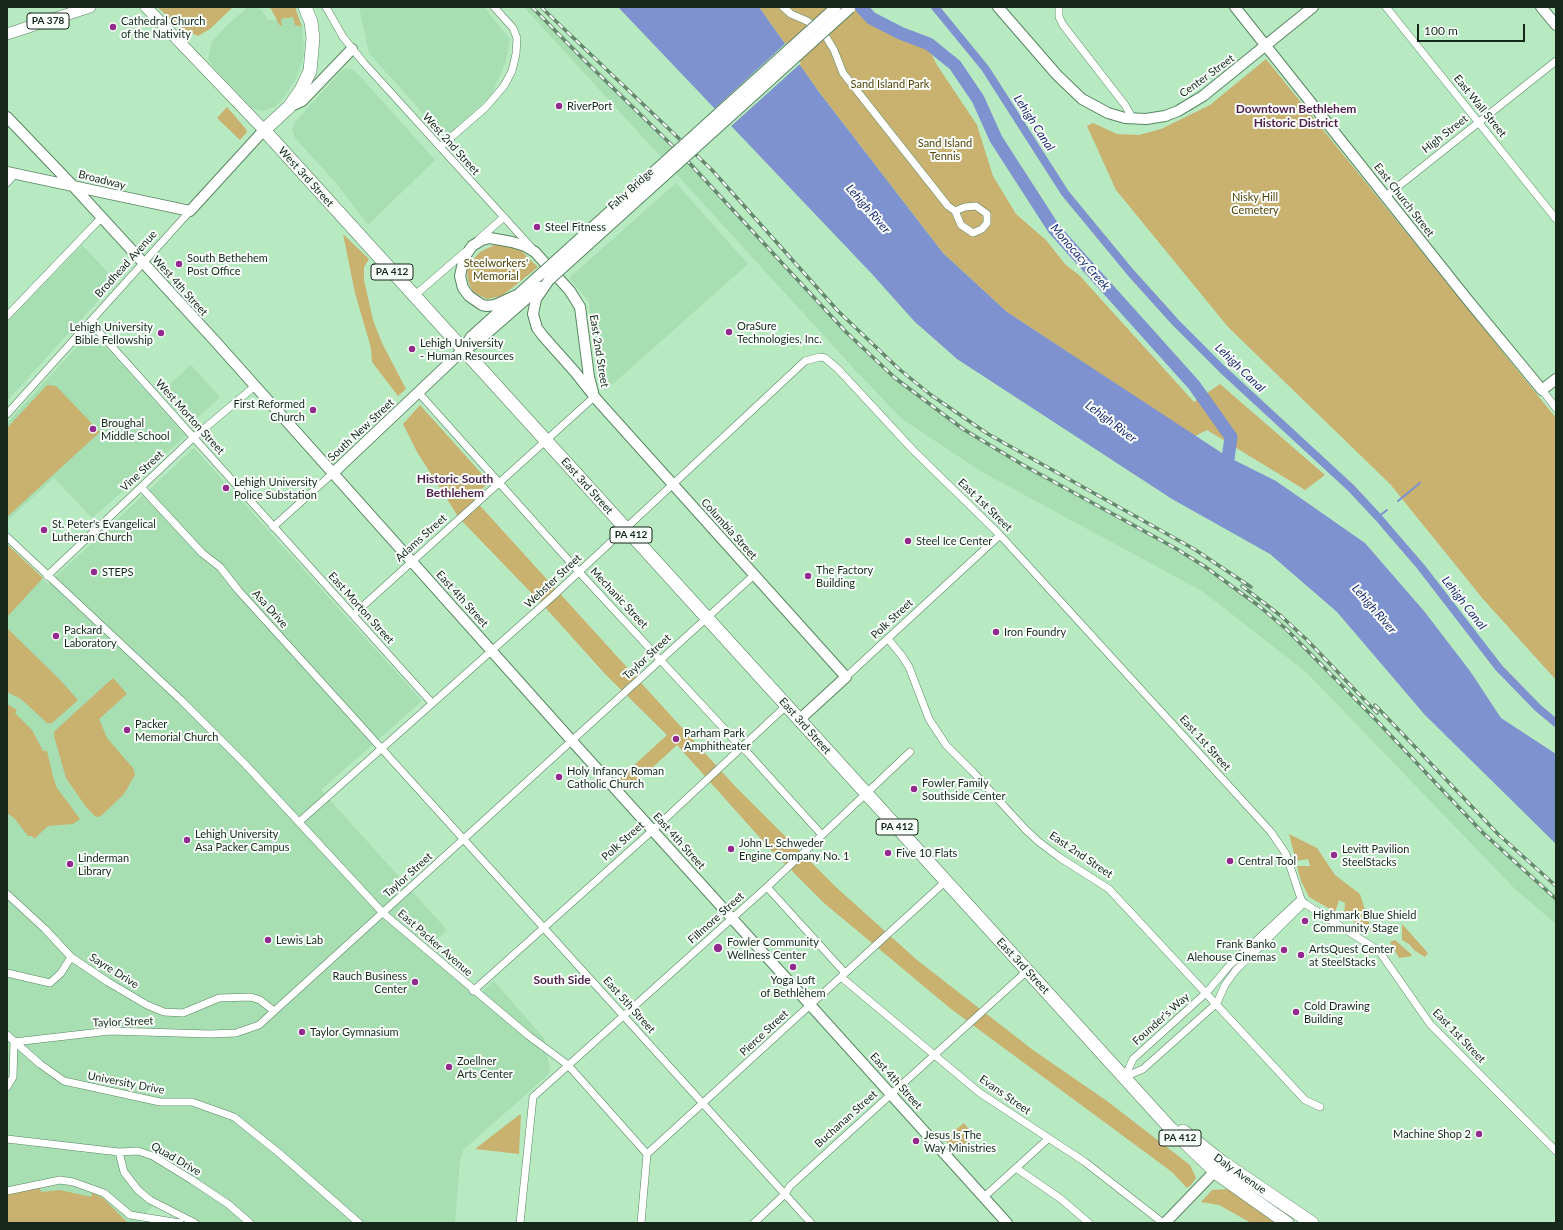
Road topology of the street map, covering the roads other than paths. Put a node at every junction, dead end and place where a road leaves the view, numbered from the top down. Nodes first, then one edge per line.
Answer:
1 (90, 7) edge
2 (146, 7) edge
3 (305, 7) edge
4 (326, 7) edge
5 (494, 7) edge
6 (783, 7) edge
7 (836, 7) edge
8 (850, 7) edge
9 (998, 7) edge
10 (1058, 7) edge
11 (1235, 7) edge
12 (1313, 7) edge
13 (1386, 7) edge
14 (1541, 7) edge
15 (1556, 26) edge
16 (7, 34) edge
17 (1266, 46) junction
18 (352, 49) junction
19 (1556, 60) edge
20 (289, 107) junction
21 (7, 117) edge
22 (1133, 119) junction
23 (1478, 122) junction
24 (264, 130) junction
25 (440, 148) junction
26 (11, 173) edge
27 (7, 182) edge
28 (73, 186) junction
29 (1386, 196) junction
30 (190, 211) junction
31 (955, 212) junction
32 (102, 217) junction
33 (504, 217) junction
34 (1556, 219) edge
35 (472, 246) junction
36 (535, 252) junction
37 (143, 263) junction
38 (546, 276) junction
39 (519, 294) junction
40 (414, 296) junction
41 (7, 316) edge
42 (90, 322) junction
43 (463, 350) junction
44 (820, 357) joint
45 (1556, 379) edge
46 (255, 386) junction
47 (1542, 390) junction
48 (418, 392) junction
49 (594, 397) junction
50 (1556, 408) edge
51 (7, 414) edge
52 (194, 438) junction
53 (546, 441) junction
54 (332, 474) junction
55 (499, 483) junction
56 (673, 485) junction
57 (141, 487) junction
58 (274, 527) junction
59 (625, 528) junction
60 (1000, 535) junction
61 (7, 537) edge
62 (412, 561) junction
63 (579, 572) junction
64 (754, 575) junction
65 (47, 576) junction
66 (353, 615) junction
67 (706, 618) junction
68 (888, 639) junction
69 (492, 650) junction
70 (661, 659) junction
71 (846, 677) junction
72 (432, 703) junction
73 (786, 706) junction
74 (799, 720) junction
75 (572, 741) junction
76 (741, 747) junction
77 (382, 748) junction
78 (910, 752) dead end
79 (866, 793) junction
80 (299, 822) junction
81 (653, 830) junction
82 (822, 835) junction
83 (464, 839) junction
84 (946, 881) junction
85 (767, 887) junction
86 (7, 894) edge
87 (1302, 901) junction
88 (382, 913) junction
89 (732, 918) junction
90 (544, 928) junction
91 (71, 957) junction
92 (1027, 971) junction
93 (7, 973) edge
94 (843, 975) junction
95 (473, 991) junction
96 (1207, 992) junction
97 (1216, 1003) junction
98 (811, 1005) junction
99 (274, 1011) junction
100 (624, 1015) junction
101 (7, 1035) edge
102 (14, 1042) junction
103 (934, 1055) junction
104 (568, 1065) junction
105 (1125, 1077) junction
106 (7, 1087) edge
107 (891, 1093) junction
108 (1148, 1101) joint
109 (703, 1104) junction
110 (1320, 1106) dead end
111 (1049, 1138) junction
112 (7, 1139) edge
113 (1556, 1151) edge
114 (119, 1152) junction
115 (647, 1154) junction
116 (1016, 1168) junction
117 (1219, 1168) junction
118 (7, 1191) edge
119 (785, 1194) junction
120 (984, 1197) junction
121 (1274, 1219) edge
122 (180, 1223) edge
123 (193, 1223) edge
124 (250, 1223) edge
125 (359, 1223) edge
126 (520, 1223) edge
127 (641, 1223) edge
128 (754, 1223) edge
129 (811, 1223) edge
130 (1008, 1223) edge
131 (1089, 1223) edge
132 (1164, 1223) edge
133 (1287, 1223) edge
134 (1312, 1223) edge

1 - 16 main road, PA 378
2 - 24 main road, West 3rd Street
3 - 20 highway
4 - 18 street, West 2nd Street
5 - 25 street
6 - 31 street
7 - 38 main road, Fahy Bridge, bridge
8 - 38 main road, Fahy Bridge, bridge
9 - 22 main road, Center Street
10 - 22 street
11 - 17 main road, East Church Street
12 - 17 main road, Center Street
13 - 23 street, East Wall Street
14 - 15 main road
17 - 22 main road, Center Street
17 - 29 main road, East Church Street
18 - 20 main road
18 - 25 street, West 2nd Street
19 - 23 street, High Street
20 - 24 highway
21 - 28 main road, West 4th Street
23 - 29 street, High Street
23 - 34 street, East Wall Street
24 - 30 main road, Brodhead Avenue
24 - 40 highway, West 3rd Street / PA 412
25 - 33 street, West 2nd Street
26 - 27 street
26 - 28 main road, Broadway
28 - 30 main road, Broadway
28 - 32 main road, West 4th Street
29 - 47 main road, East Church Street
30 - 37 street, Brodhead Avenue
31 - 31 street
32 - 37 main road, West 4th Street
32 - 41 street
33 - 35 street
33 - 36 street, West 2nd Street
35 - 36 main road
35 - 39 main road
35 - 40 street
36 - 49 main road, East 2nd Street
37 - 42 street, Brodhead Avenue
37 - 46 main road, West 4th Street
38 - 39 main road, Fahy Bridge
38 - 43 main road, Fahy Bridge
38 - 49 main road, Columbia Street
39 - 43 main road, Fahy Bridge
40 - 43 highway, West 3rd Street / PA 412
42 - 51 street, Brodhead Avenue
42 - 52 street, West Morton Street
43 - 48 main road, South New Street
43 - 53 highway, East 3rd Street / PA 412
44 - 56 street, Webster Street
44 - 60 street, East 1st Street
45 - 47 main road
46 - 52 street, Vine Street
46 - 54 main road, West 4th Street
47 - 50 street, East Church Street
48 - 54 main road, South New Street
48 - 55 street, Mechanic Street
49 - 53 street, Adams Street
49 - 56 main road, Columbia Street
52 - 57 street, Vine Street
52 - 58 street, West Morton Street
53 - 55 street, Adams Street
53 - 59 highway, East 3rd Street / PA 412
54 - 58 street, South New Street
54 - 62 main road, East 4th Street
55 - 62 street, Adams Street
55 - 63 street, Mechanic Street
56 - 59 street, Webster Street
56 - 64 main road, Columbia Street
57 - 65 street, Vine Street
57 - 77 street, Asa Drive
58 - 66 street, East Morton Street
59 - 63 street, Webster Street
59 - 67 highway, East 3rd Street / PA 412
60 - 68 street, Polk Street
60 - 87 street, East 1st Street
61 - 65 street, East Packer Avenue
62 - 66 street, Adams Street
62 - 69 main road, East 4th Street
63 - 69 street, Webster Street
63 - 70 street, Mechanic Street
64 - 67 street, Taylor Street
64 - 71 main road, Columbia Street
65 - 80 street, East Packer Avenue
66 - 72 street, East Morton Street
67 - 70 street, Taylor Street
67 - 73 highway, East 3rd Street / PA 412
68 - 71 street, Polk Street
68 - 96 street, East 2nd Street
69 - 72 street, Webster Street
69 - 75 main road, East 4th Street
70 - 75 street, Taylor Street
70 - 76 street, Mechanic Street
71 - 74 main road, Polk Street
72 - 77 street, Webster Street
73 - 74 highway, East 3rd Street / PA 412
73 - 76 street, Polk Street
74 - 79 highway, East 3rd Street / PA 412
75 - 81 main road, East 4th Street
75 - 83 street, Taylor Street
76 - 81 street, Polk Street
76 - 82 street, Mechanic Street
77 - 80 street, Webster Street
77 - 83 street, East 5th Street
78 - 79 street, Fillmore Street
79 - 82 street, Fillmore Street
79 - 84 highway, East 3rd Street / PA 412
80 - 88 street, East Packer Avenue
81 - 89 main road, East 4th Street
81 - 90 street, Polk Street
82 - 85 street, Fillmore Street
83 - 88 street, Taylor Street
83 - 90 street, East 5th Street
84 - 92 highway, East 3rd Street / PA 412
84 - 94 street, Pierce Street
85 - 89 street, Fillmore Street
85 - 94 street, Evans Street
86 - 91 street, Sayre Drive
87 - 96 street, Founder's Way
87 - 97 street
87 - 113 street, East 1st Street
88 - 95 street, East Packer Avenue
88 - 99 street, Taylor Street
89 - 98 main road, East 4th Street
89 - 100 street, Fillmore Street
90 - 95 street, Polk Street
90 - 100 street, East 5th Street
91 - 93 street
91 - 99 street, Sayre Drive
92 - 103 street, Buchanan Street
92 - 105 highway, East 3rd Street / PA 412
94 - 98 street, Pierce Street
94 - 103 street, Evans Street
95 - 104 street, East Packer Avenue
96 - 97 street, East 2nd Street
96 - 105 street, Founder's Way
97 - 105 street
97 - 110 street, East 2nd Street
98 - 107 main road, East 4th Street
98 - 109 street, Pierce Street
99 - 102 street, Taylor Street
100 - 104 street, Fillmore Street
100 - 109 street, East 5th Street
101 - 102 street, University Drive
102 - 106 street
102 - 125 street, University Drive
103 - 107 street, Buchanan Street
103 - 111 street, Evans Street
104 - 115 street, East Packer Avenue
104 - 126 street, Fillmore Street
105 - 108 highway, East 3rd Street / PA 412
107 - 119 street, Buchanan Street
107 - 120 main road, East 4th Street
108 - 117 highway, Daly Avenue / PA 412
109 - 115 street, Pierce Street
109 - 119 street, East 5th Street
111 - 116 street
111 - 132 street, Evans Street
112 - 114 street, Quad Drive
114 - 123 street
114 - 124 street, Quad Drive
115 - 127 street
116 - 120 street
116 - 131 street
117 - 121 highway, Daly Avenue / PA 412
117 - 132 main road
117 - 134 highway, Daly Avenue / PA 412
118 - 122 street
119 - 128 street, Buchanan Street
119 - 129 street, East 5th Street
120 - 130 main road, East 4th Street
121 - 133 highway, Daly Avenue / PA 412

